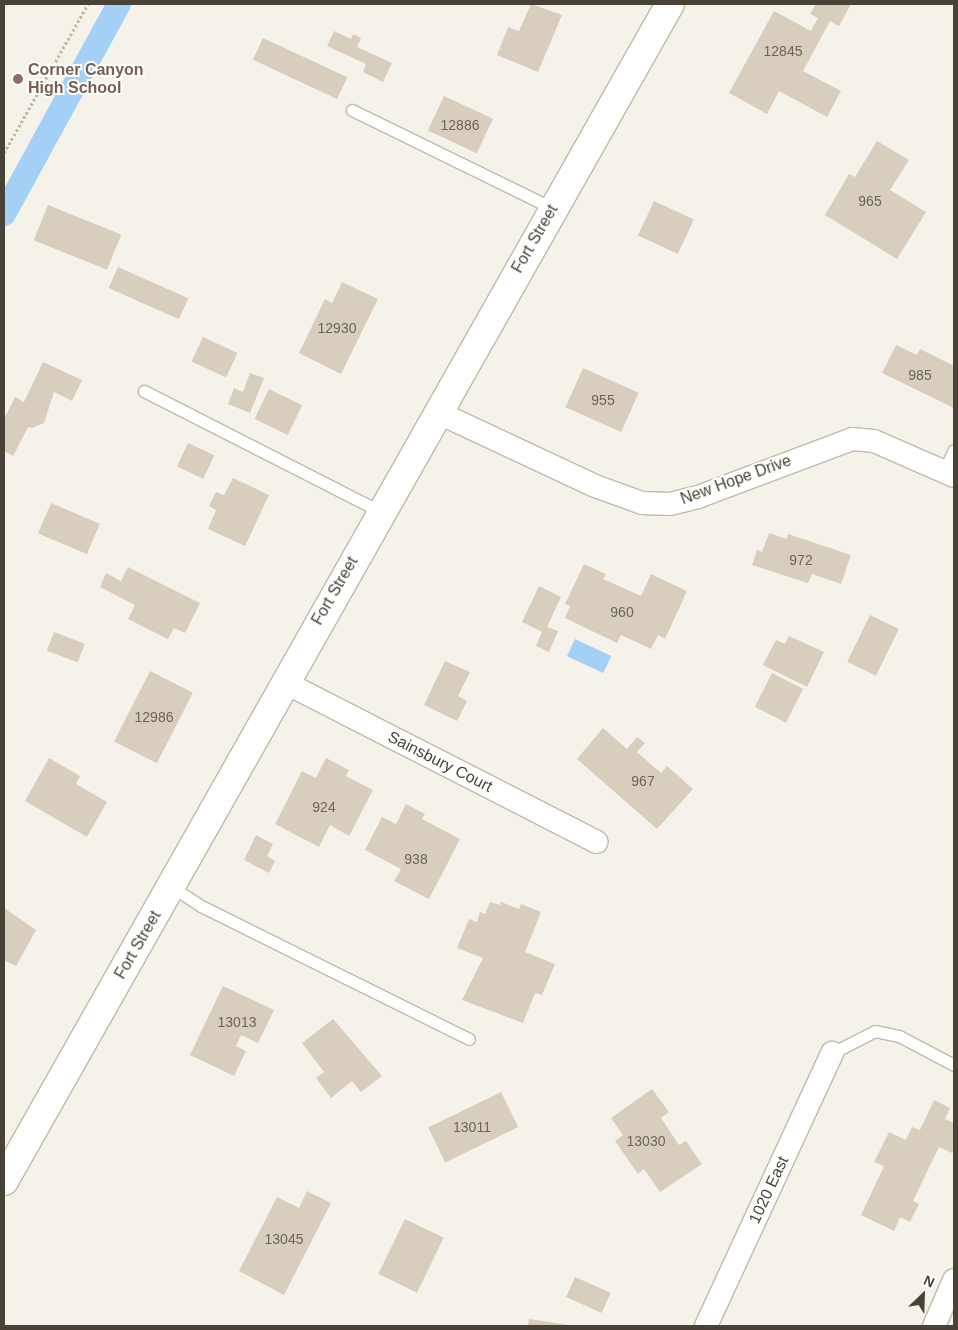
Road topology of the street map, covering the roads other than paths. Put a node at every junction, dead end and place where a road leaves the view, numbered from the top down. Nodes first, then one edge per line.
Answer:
1 (670, 4) edge
2 (352, 110) dead end
3 (552, 208) junction
4 (144, 391) dead end
5 (437, 412) junction
6 (954, 450) edge
7 (949, 474) edge
8 (380, 511) junction
9 (284, 682) junction
10 (596, 842) dead end
11 (172, 887) junction
12 (469, 1039) dead end
13 (832, 1053) joint
14 (954, 1065) edge
15 (4, 1181) edge
16 (954, 1280) edge
17 (706, 1326) edge
18 (934, 1326) edge

1 - 3 street, Fort Street
2 - 3 lane
3 - 5 street, Fort Street
4 - 8 lane
5 - 7 street, New Hope Drive
5 - 8 street, Fort Street
6 - 7 lane
8 - 9 street, Fort Street
9 - 10 street, Sainsbury Court
9 - 11 street, Fort Street
11 - 12 lane
11 - 15 street, Fort Street
13 - 14 lane
13 - 17 street, 1020 East
16 - 18 street

